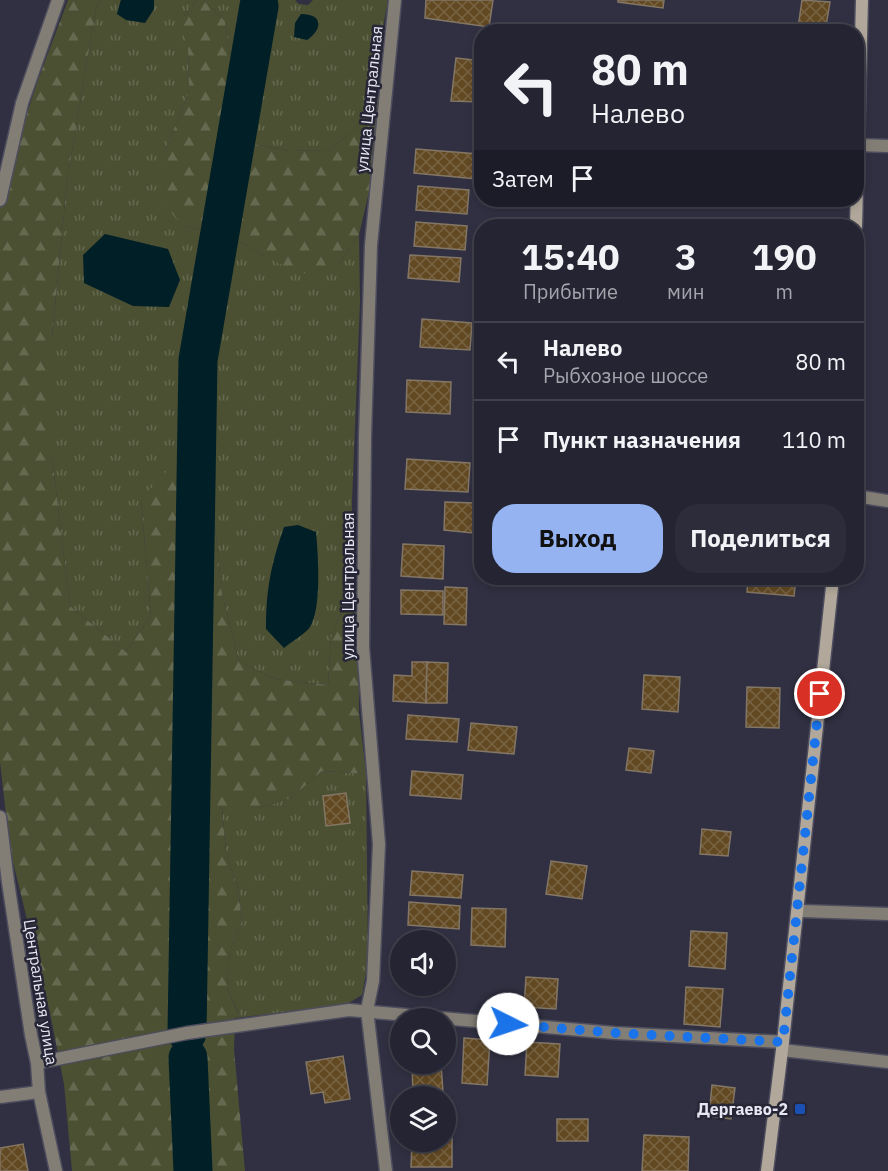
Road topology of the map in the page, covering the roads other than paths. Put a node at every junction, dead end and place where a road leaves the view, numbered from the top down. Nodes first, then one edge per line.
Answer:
1 (58, 0) edge
2 (395, 0) edge
3 (862, 0) edge
4 (862, 24) edge
5 (864, 145) edge
6 (888, 146) edge
7 (0, 200) edge
8 (864, 497) edge
9 (888, 501) edge
10 (832, 585) edge
11 (0, 817) edge
12 (803, 911) dead end
13 (888, 914) edge
14 (367, 1010) junction
15 (783, 1046) junction
16 (888, 1062) edge
17 (37, 1063) junction
18 (39, 1092) junction
19 (0, 1097) edge
20 (56, 1171) edge
21 (386, 1171) edge
22 (767, 1171) edge

1 - 7 street
2 - 14 street, улица Центральная
3 - 4 main road
5 - 6 street
8 - 9 street
10 - 15 main road
11 - 17 street, Центральная улица
12 - 13 street
14 - 15 street
14 - 17 street
14 - 21 street, улица Центральная
15 - 16 street
15 - 22 main road
17 - 18 street, Центральная улица
18 - 19 street
18 - 20 street, Центральная улица

